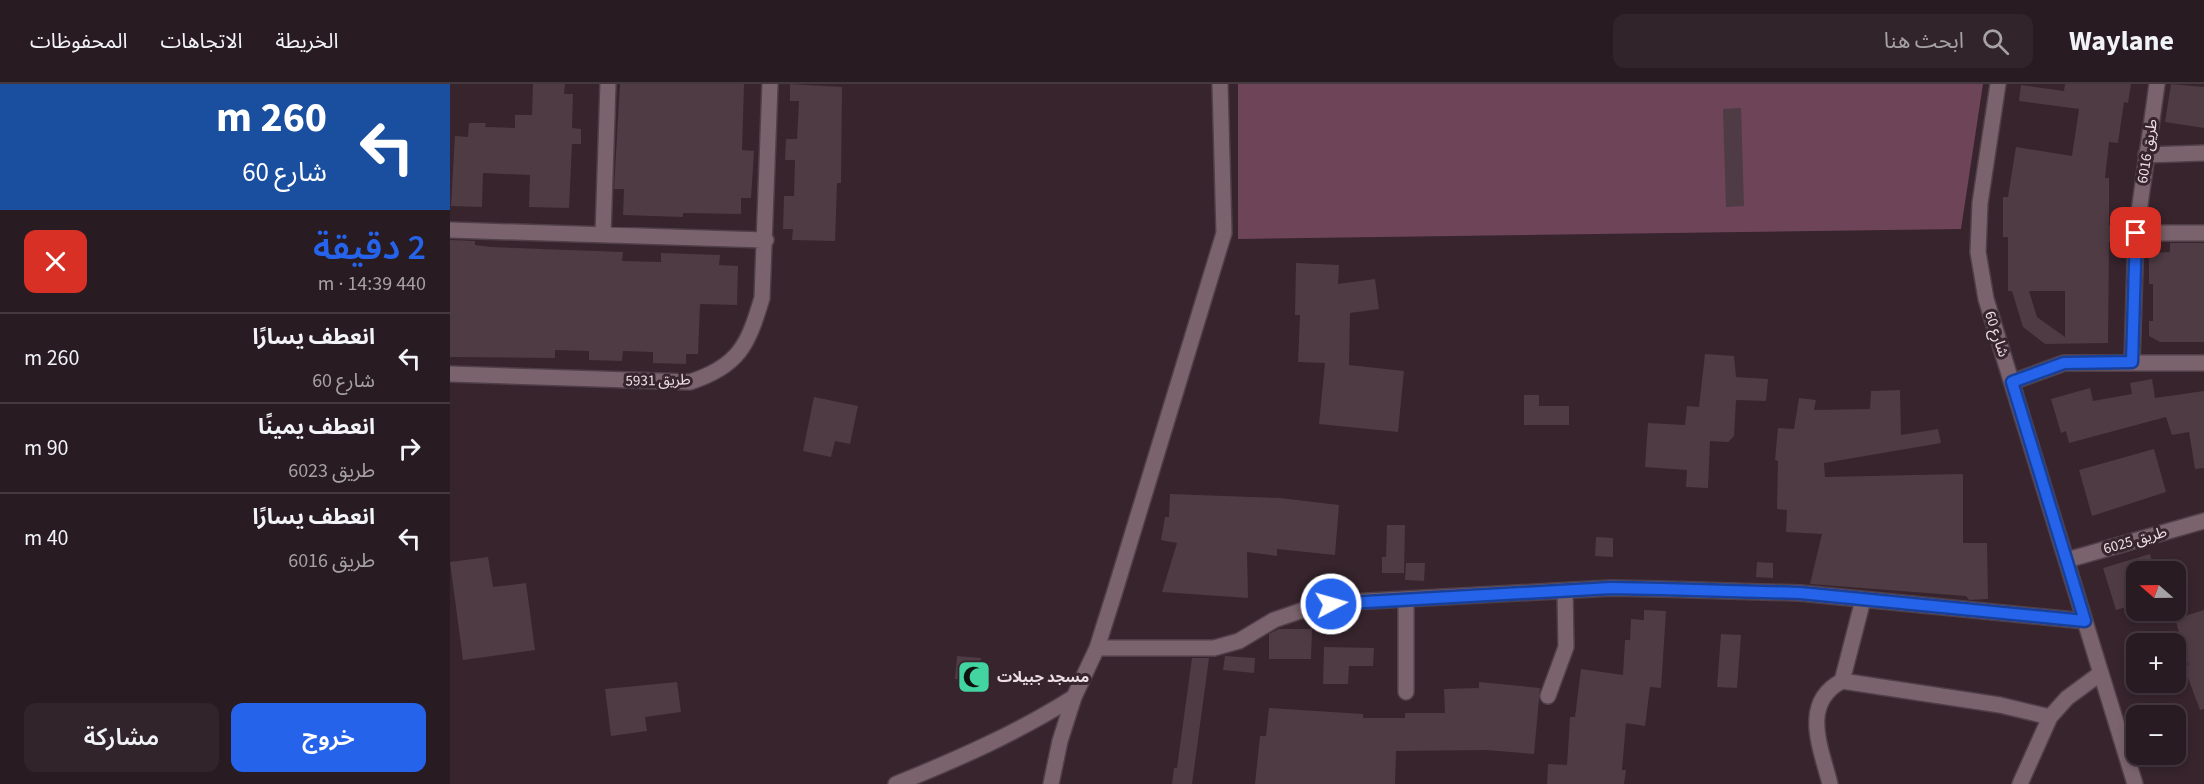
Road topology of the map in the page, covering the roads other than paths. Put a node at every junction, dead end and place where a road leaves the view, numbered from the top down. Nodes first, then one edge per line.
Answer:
1 (608, 84) edge
2 (770, 84) edge
3 (1220, 84) edge
4 (1998, 84) edge
5 (2157, 84) edge
6 (2204, 153) edge
7 (2146, 155) junction
8 (450, 230) edge
9 (2136, 233) junction
10 (2204, 233) edge
11 (603, 235) junction
12 (766, 240) junction
13 (2132, 362) junction
14 (2204, 363) edge
15 (450, 374) edge
16 (2012, 382) junction
17 (2204, 521) edge
18 (2067, 560) junction
19 (1565, 591) junction
20 (1406, 599) junction
21 (1863, 600) junction
22 (2085, 621) junction
23 (1097, 648) junction
24 (2101, 673) junction
25 (1842, 681) junction
26 (1406, 692) dead end
27 (1548, 696) dead end
28 (1074, 697) junction
29 (2050, 717) junction
30 (896, 784) edge
31 (1051, 784) edge
32 (1830, 784) edge
33 (2020, 784) edge
34 (2135, 784) edge

1 - 11 street
2 - 12 street, طريق 5931
3 - 23 street
4 - 16 street, شارع 60
5 - 7 street, طريق 6016
6 - 7 street
7 - 9 street, طريق 6016
8 - 11 street
9 - 10 street
9 - 13 street, طريق 6016
11 - 12 street
12 - 15 street, طريق 5931
13 - 14 street
13 - 16 street
16 - 18 street, شارع 60
17 - 18 street, طريق 6025
18 - 22 street, شارع 60
19 - 20 street
19 - 21 street
19 - 27 street
20 - 23 street
20 - 26 street
21 - 22 street
21 - 25 street
22 - 24 street, شارع 60
23 - 28 street
24 - 29 street
24 - 34 street, شارع 60
25 - 29 street
25 - 32 street
28 - 30 street
28 - 31 street
29 - 33 street

